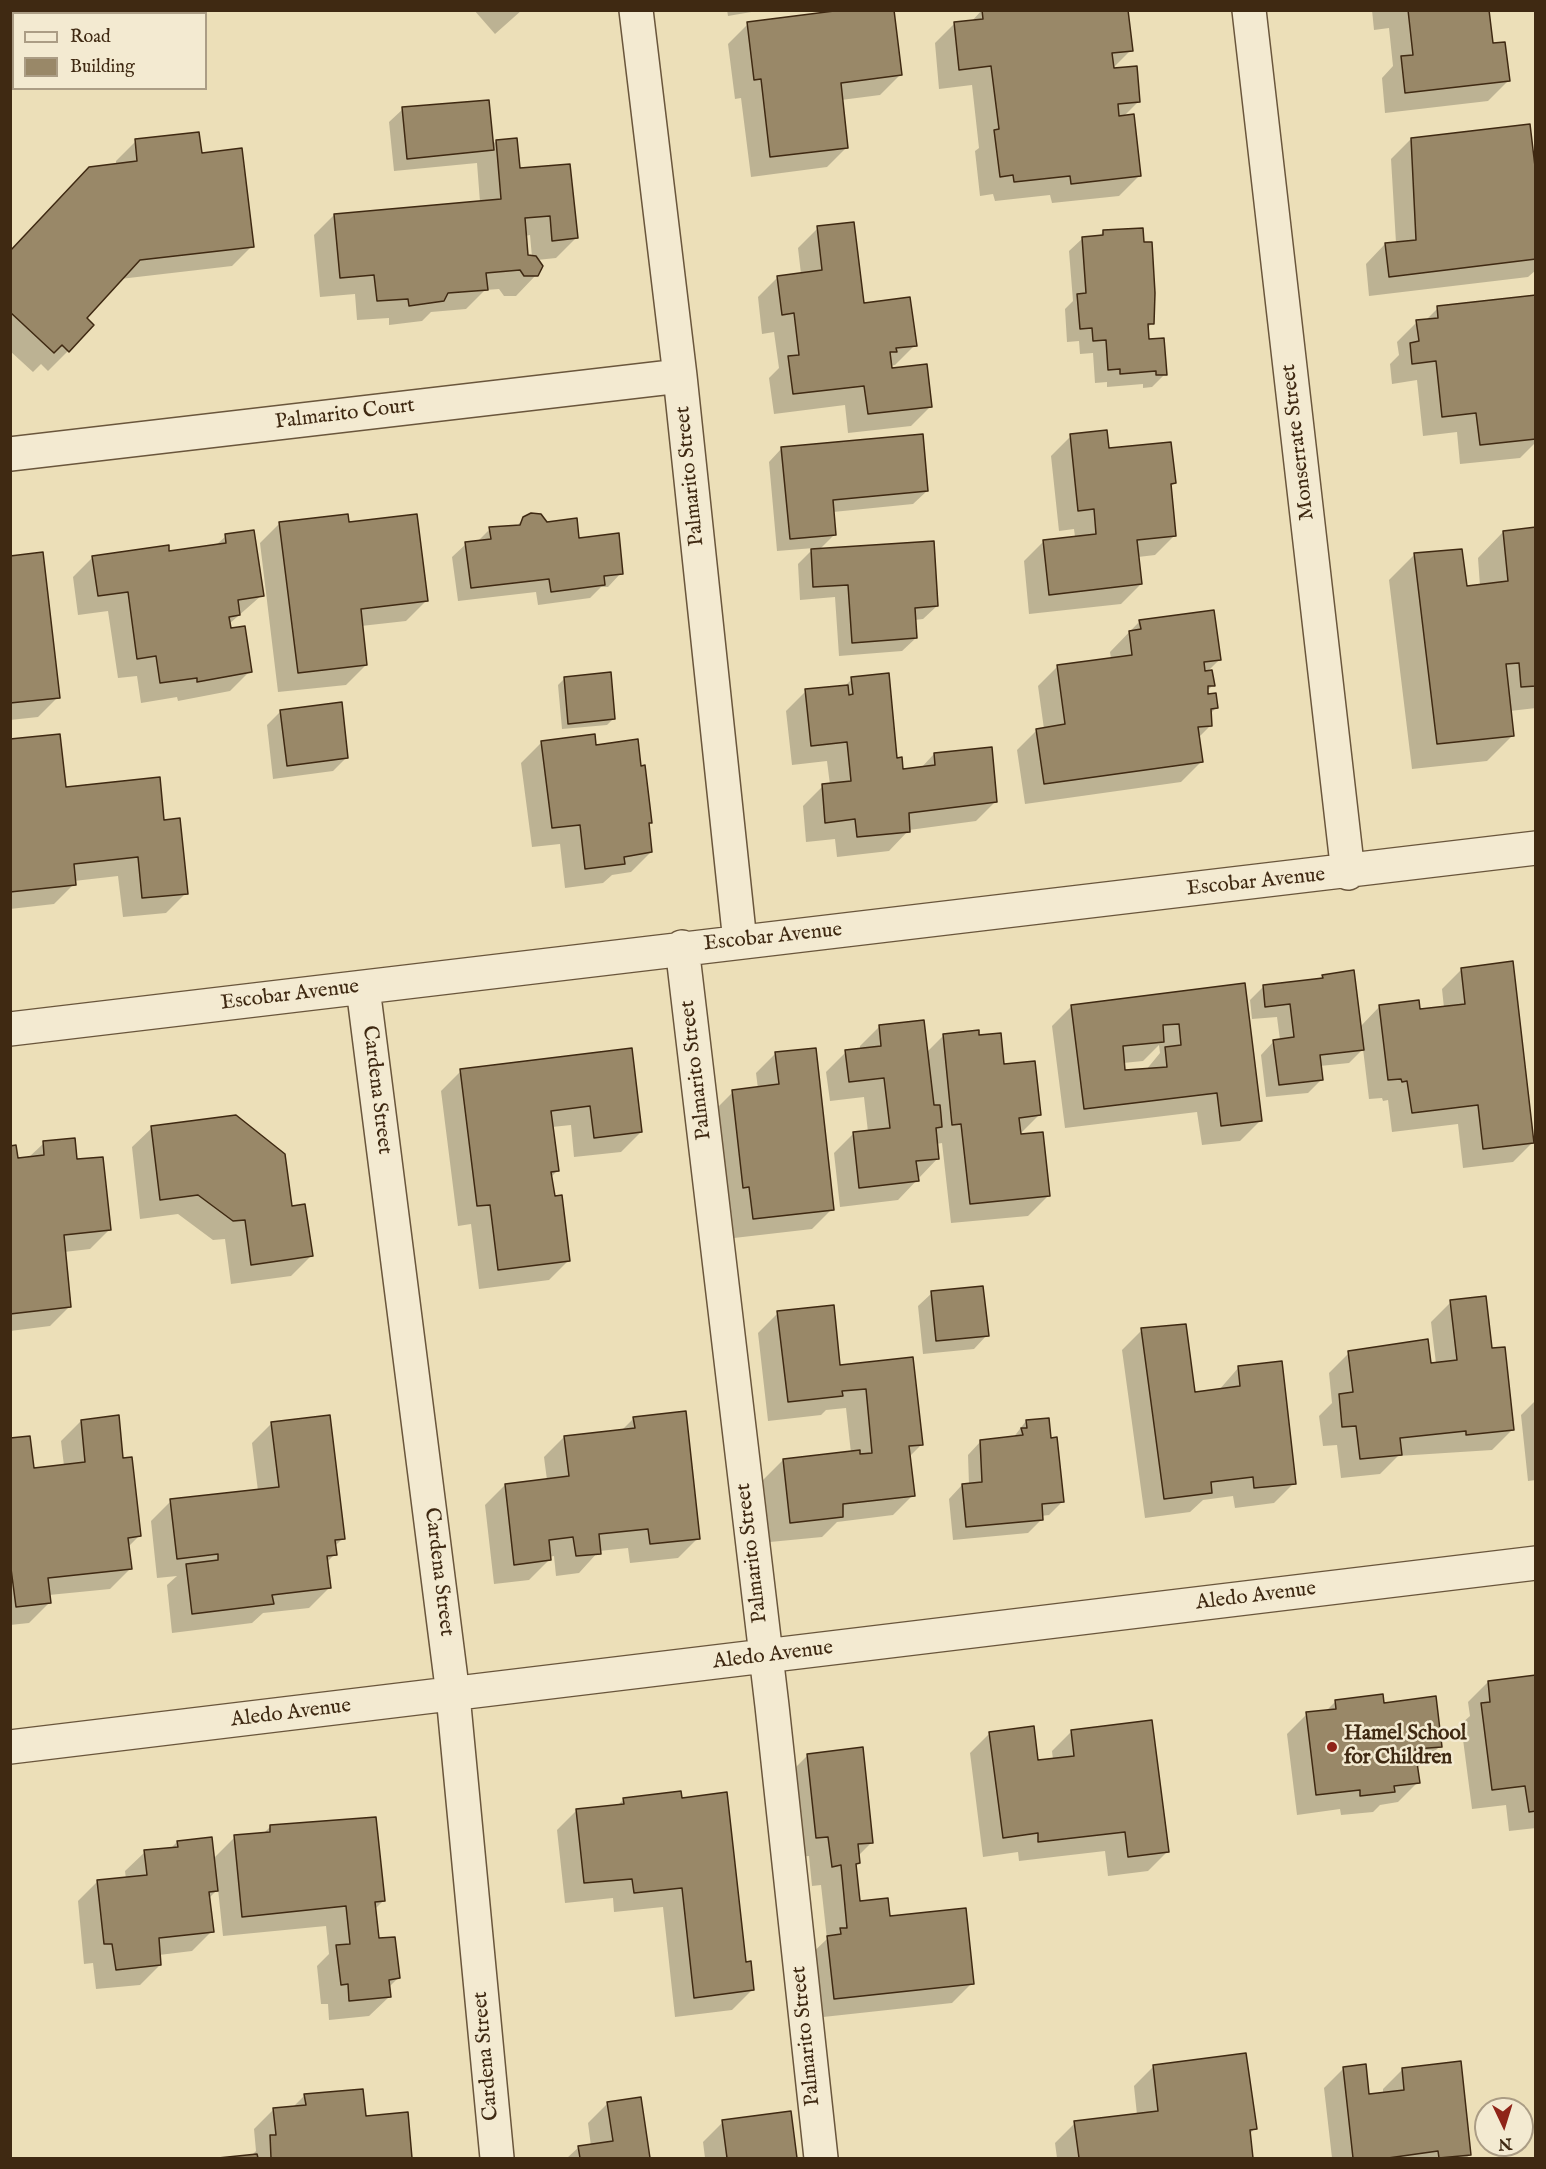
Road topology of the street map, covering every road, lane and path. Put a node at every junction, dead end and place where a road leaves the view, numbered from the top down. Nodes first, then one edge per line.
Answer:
1 (636, 10) edge
2 (1249, 10) edge
3 (680, 376) junction
4 (10, 454) edge
5 (1536, 848) edge
6 (1348, 873) junction
7 (740, 942) junction
8 (682, 947) junction
9 (363, 988) junction
10 (10, 1029) edge
11 (1536, 1563) edge
12 (765, 1657) junction
13 (453, 1695) junction
14 (10, 1747) edge
15 (497, 2158) edge
16 (821, 2158) edge

1 - 3 street, Palmarito Street
2 - 6 street, Monserrate Street
3 - 4 street, Palmarito Court
3 - 7 street, Palmarito Street
5 - 6 street, Escobar Avenue
6 - 7 street, Escobar Avenue
7 - 8 street, Escobar Avenue
8 - 9 street, Escobar Avenue
8 - 12 street, Palmarito Street
9 - 10 street, Escobar Avenue
9 - 13 street, Cardena Street
11 - 12 street, Aledo Avenue
12 - 13 street, Aledo Avenue
12 - 16 street, Palmarito Street
13 - 14 street, Aledo Avenue
13 - 15 street, Cardena Street

